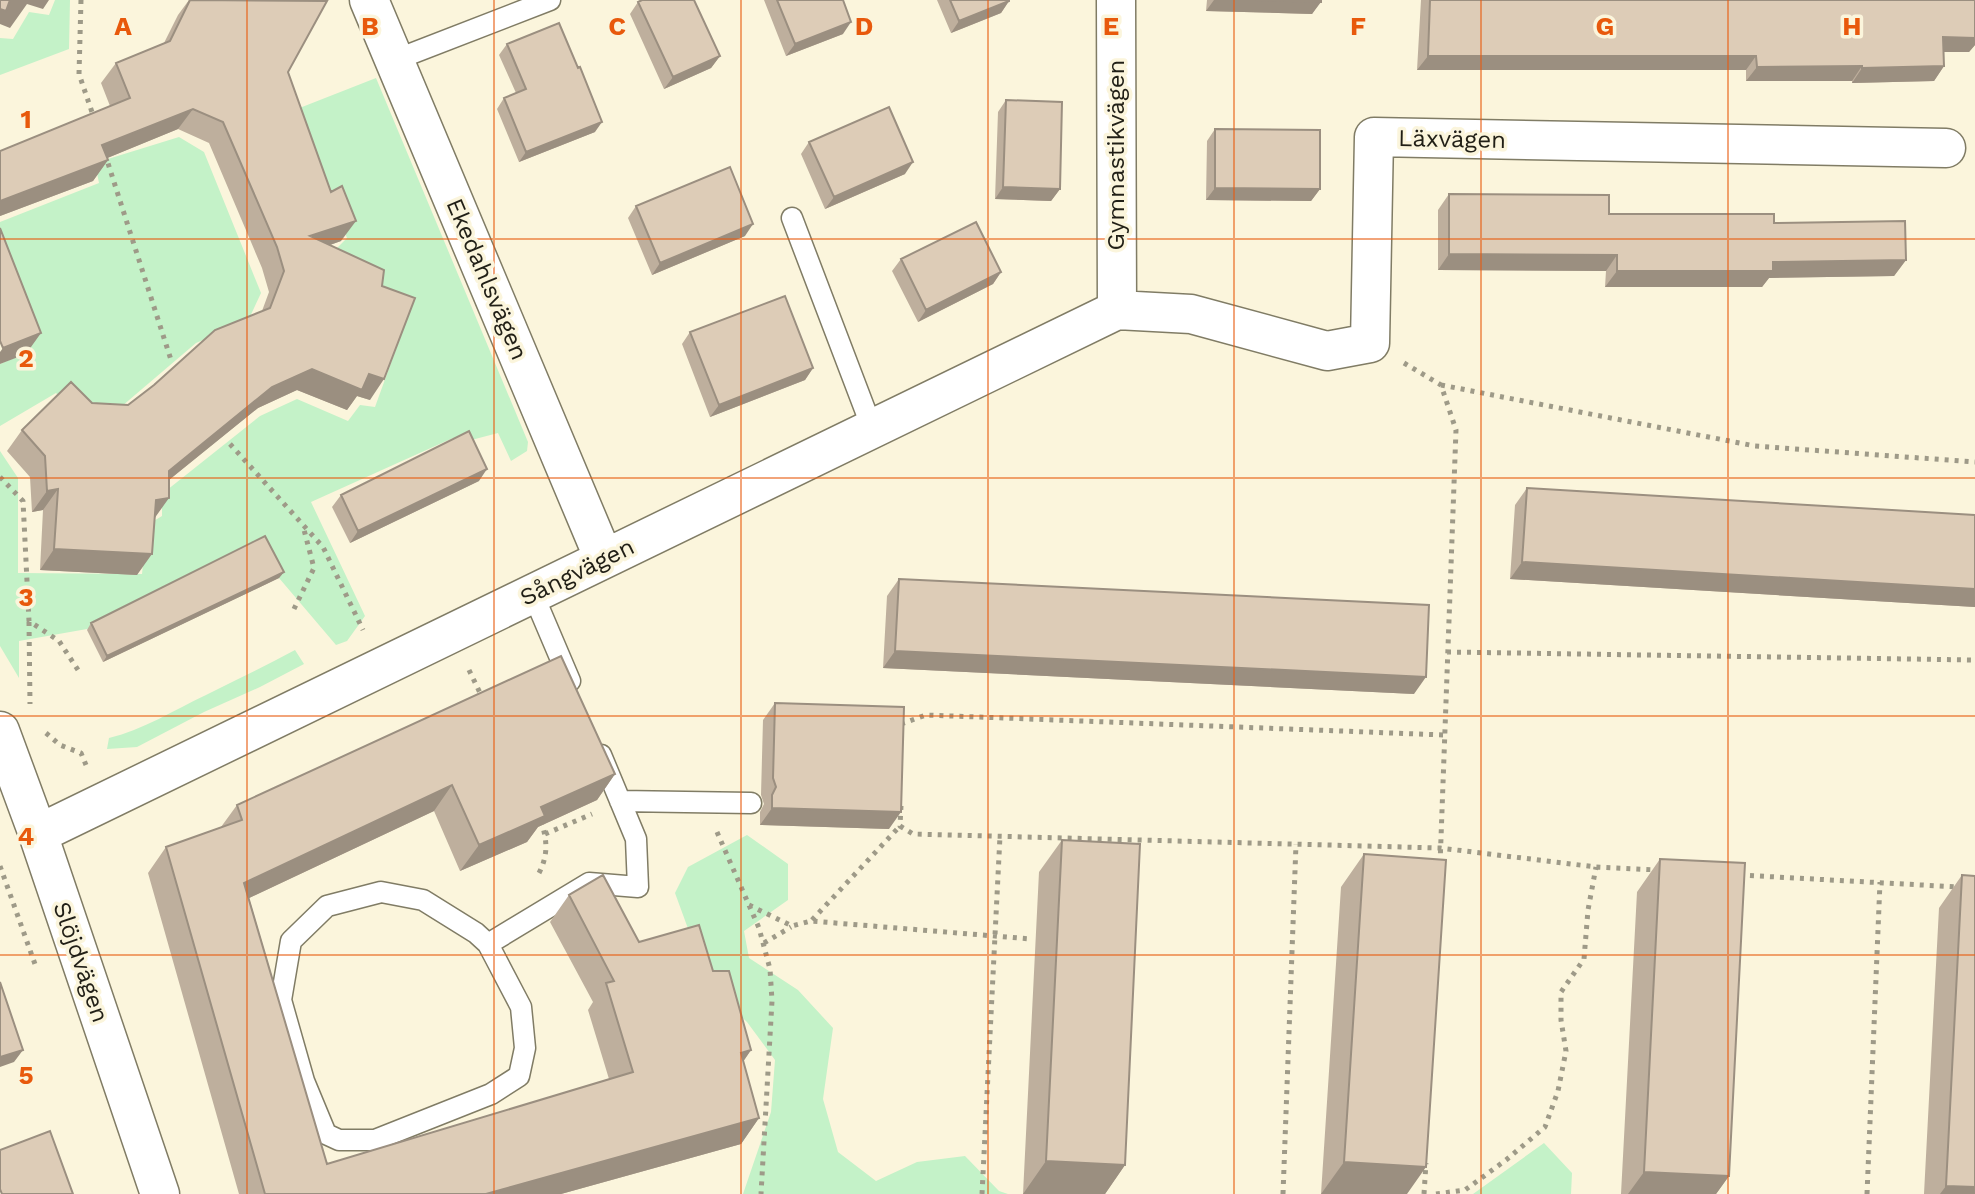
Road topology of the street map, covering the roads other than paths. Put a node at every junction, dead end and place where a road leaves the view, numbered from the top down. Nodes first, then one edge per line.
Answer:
1 (369, 0) edge
2 (550, 0) edge
3 (1116, 0) edge
4 (395, 60) junction
5 (1946, 148) dead end
6 (792, 218) dead end
7 (1117, 310) junction
8 (872, 428) junction
9 (604, 559) junction
10 (533, 594) junction
11 (580, 705) edge
12 (0, 731) edge
13 (592, 733) edge
14 (620, 801) junction
15 (751, 803) dead end
16 (38, 834) junction
17 (488, 944) junction
18 (160, 1194) edge

1 - 4 street, Ekedahlsvägen
2 - 4 lane
3 - 7 street, Gymnastikvägen
4 - 9 street, Ekedahlsvägen
5 - 7 street, Läxvägen
6 - 8 lane
7 - 8 street, Sångvägen
8 - 9 street, Sångvägen
9 - 10 street, Sångvägen
10 - 11 lane
10 - 16 street, Sångvägen
12 - 16 street, Slöjdvägen
13 - 14 lane
14 - 15 lane
14 - 17 lane
16 - 18 street, Slöjdvägen
17 - 17 lane

